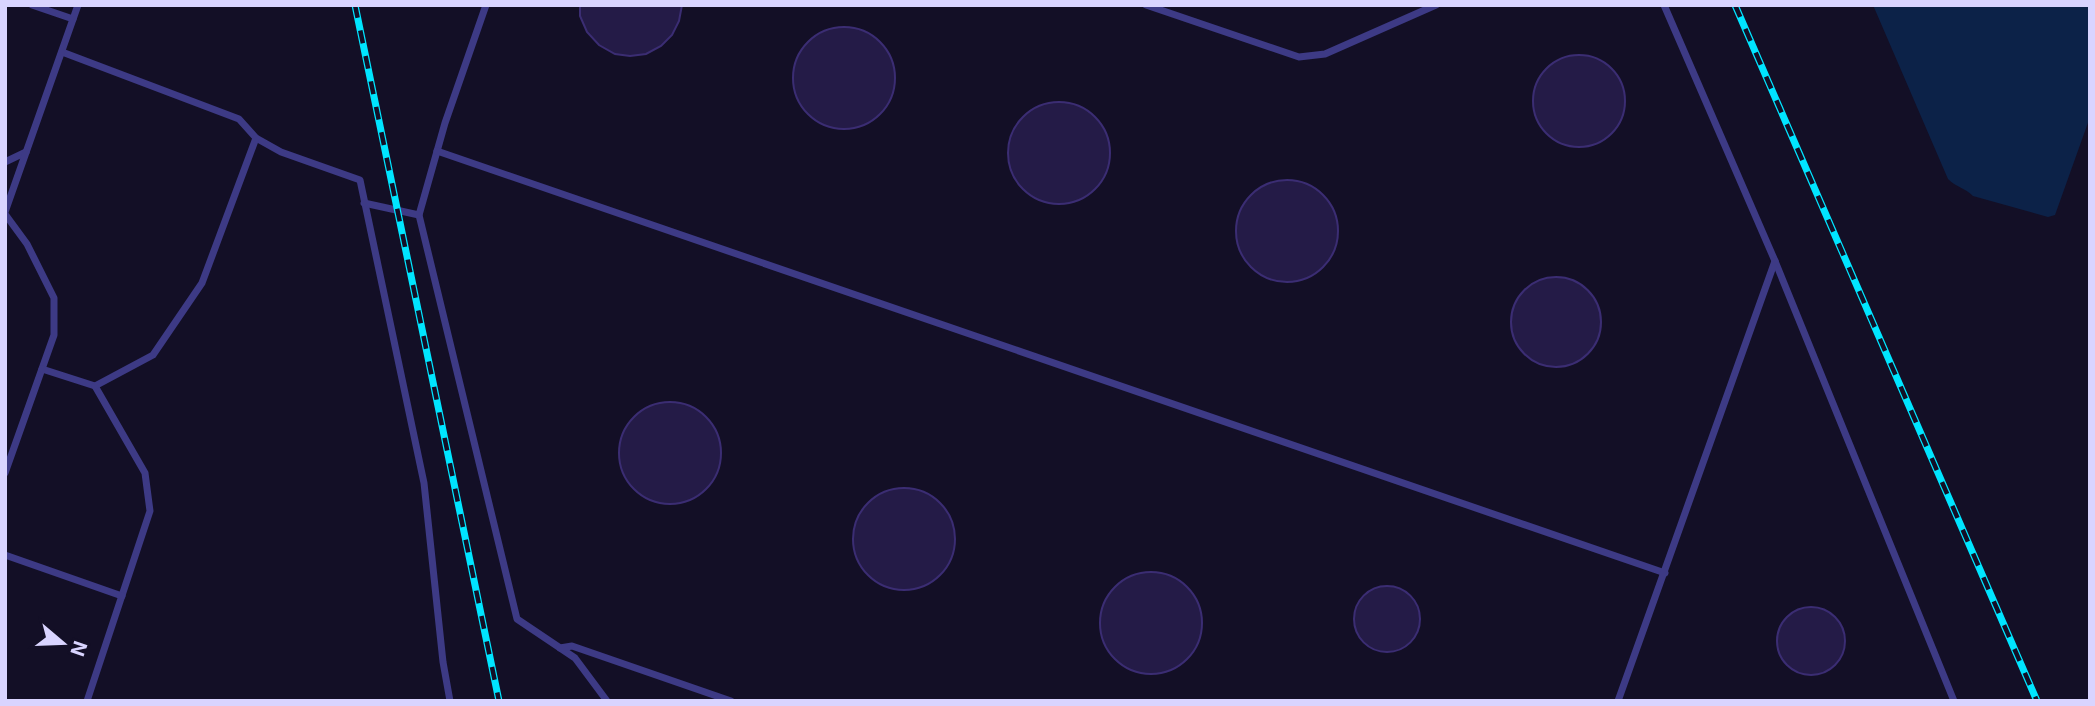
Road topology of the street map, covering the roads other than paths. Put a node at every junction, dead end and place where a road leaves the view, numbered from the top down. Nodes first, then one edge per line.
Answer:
1 (32, 5) edge
2 (78, 5) edge
3 (486, 5) edge
4 (1146, 5) edge
5 (1436, 5) edge
6 (1664, 5) edge
7 (73, 19) junction
8 (62, 52) junction
9 (256, 138) junction
10 (437, 150) junction
11 (26, 152) junction
12 (5, 162) edge
13 (364, 203) junction
14 (5, 213) edge
15 (419, 215) junction
16 (1775, 261) junction
17 (42, 369) junction
18 (95, 386) junction
19 (5, 473) edge
20 (5, 555) edge
21 (1665, 573) junction
22 (122, 596) junction
23 (560, 648) junction
24 (87, 701) edge
25 (450, 701) edge
26 (607, 701) edge
27 (731, 701) edge
28 (1618, 701) edge
29 (1954, 701) edge

1 - 7 lane
2 - 7 lane
3 - 10 lane
4 - 5 lane
6 - 16 lane
7 - 8 lane
8 - 9 lane
8 - 11 lane
9 - 13 lane
9 - 18 lane
10 - 15 lane
10 - 21 lane
11 - 12 lane
11 - 14 lane
13 - 15 lane
13 - 25 lane
14 - 17 lane
15 - 23 lane
16 - 21 lane
16 - 29 lane
17 - 18 lane
17 - 19 lane
18 - 22 lane
20 - 22 lane
21 - 28 lane
22 - 24 lane
23 - 26 lane
23 - 27 lane

